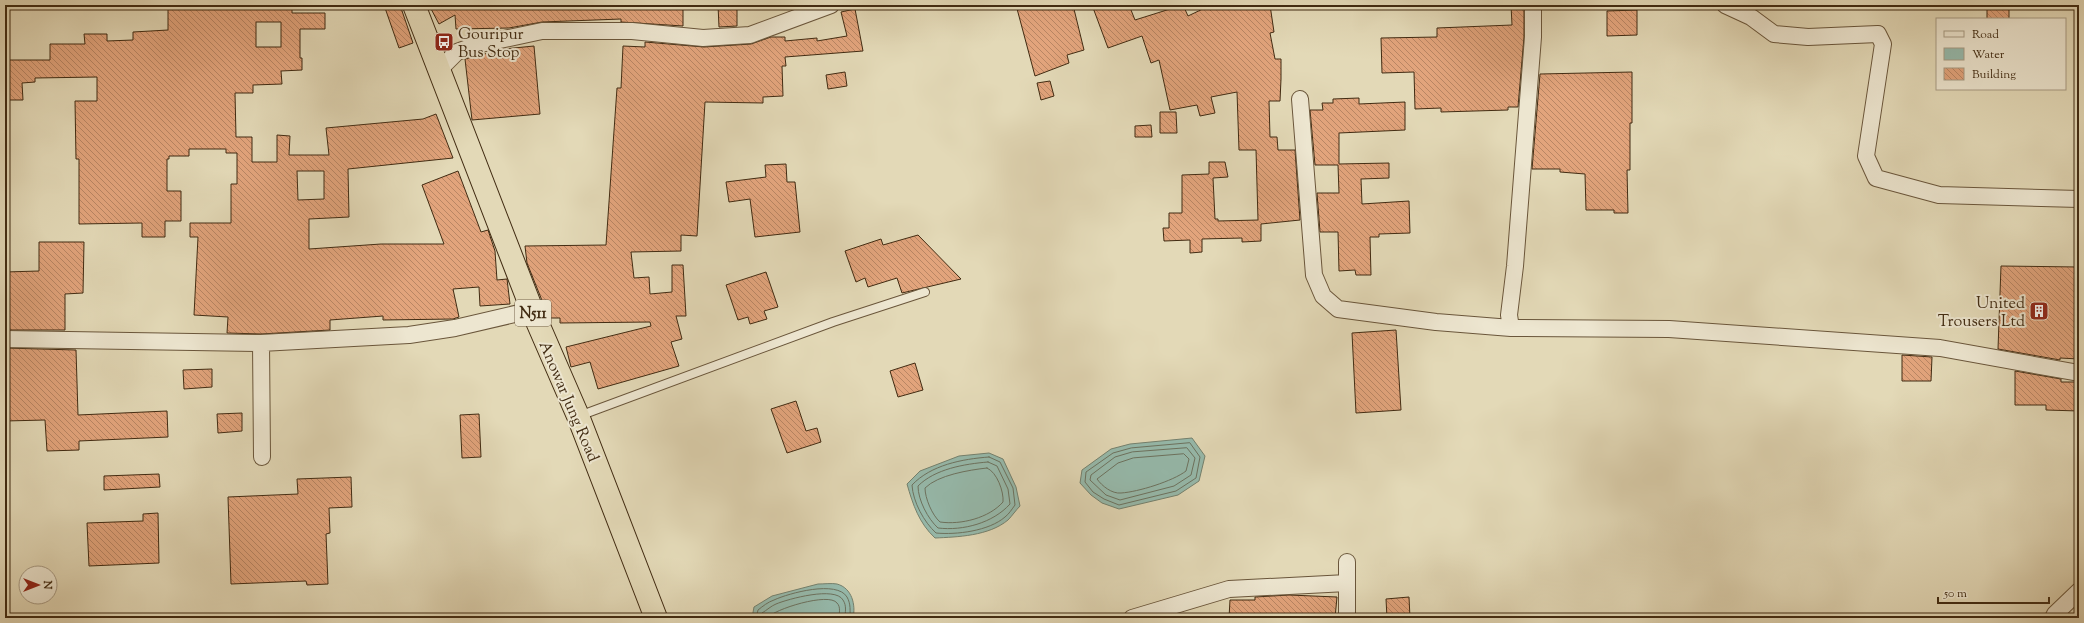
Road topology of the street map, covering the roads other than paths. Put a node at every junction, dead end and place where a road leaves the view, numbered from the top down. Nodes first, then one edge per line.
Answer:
1 (414, 5) edge
2 (831, 5) edge
3 (1533, 5) edge
4 (1724, 5) edge
5 (440, 69) junction
6 (1300, 99) dead end
7 (2079, 199) edge
8 (925, 292) dead end
9 (532, 310) junction
10 (1511, 328) junction
11 (5, 339) edge
12 (261, 343) junction
13 (2079, 373) edge
14 (578, 416) junction
15 (262, 457) dead end
16 (1347, 562) dead end
17 (1347, 583) junction
18 (2079, 591) edge
19 (656, 618) edge
20 (1132, 618) edge
21 (1347, 618) edge
22 (2053, 618) edge

1 - 5 highway, Anowar Jung Road / N511
2 - 5 street
3 - 10 street
4 - 7 street
5 - 9 highway, Anowar Jung Road / N511
6 - 10 street
8 - 14 lane
9 - 12 street
9 - 14 highway, Anowar Jung Road / N511
10 - 13 street
11 - 12 street
12 - 15 street
14 - 19 highway, Anowar Jung Road / N511
16 - 17 street
17 - 20 street
17 - 21 street
18 - 22 street

